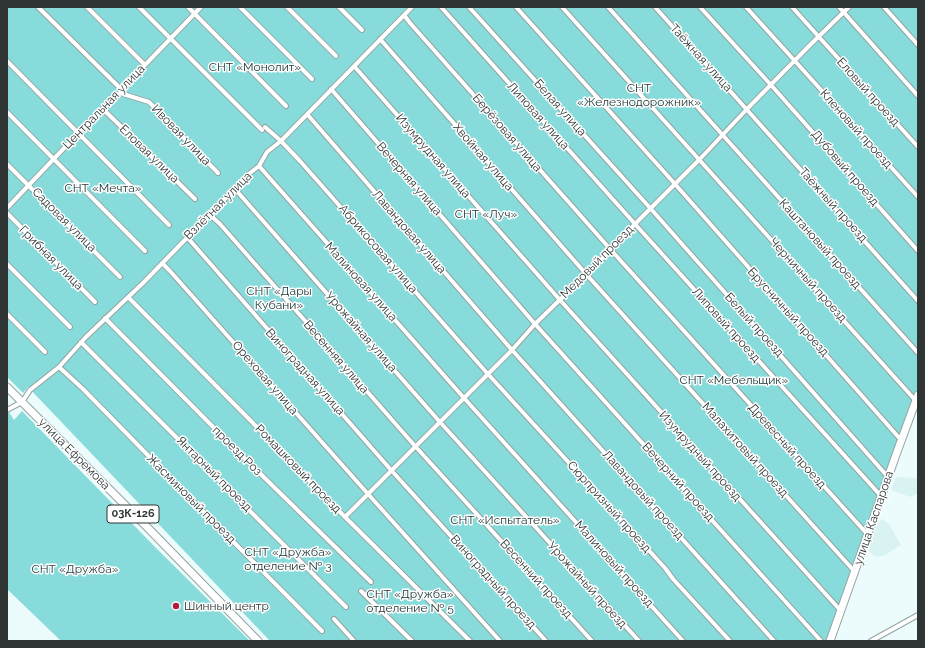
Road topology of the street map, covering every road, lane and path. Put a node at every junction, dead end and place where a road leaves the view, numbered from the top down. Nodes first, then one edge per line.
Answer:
1 (38, 7) edge
2 (86, 7) edge
3 (139, 7) edge
4 (188, 7) edge
5 (201, 7) edge
6 (240, 7) edge
7 (287, 7) edge
8 (339, 7) edge
9 (412, 7) edge
10 (441, 7) edge
11 (469, 7) edge
12 (516, 7) edge
13 (562, 7) edge
14 (608, 7) edge
15 (655, 7) edge
16 (700, 7) edge
17 (746, 7) edge
18 (792, 7) edge
19 (839, 7) edge
20 (850, 7) edge
21 (884, 7) edge
22 (195, 13) junction
23 (844, 13) junction
24 (404, 15) junction
25 (362, 30) dead end
26 (819, 37) junction
27 (170, 38) junction
28 (380, 39) junction
29 (918, 45) edge
30 (336, 56) dead end
31 (7, 61) edge
32 (795, 61) junction
33 (145, 64) junction
34 (354, 66) junction
35 (312, 79) dead end
36 (771, 85) junction
37 (331, 89) junction
38 (121, 91) junction
39 (918, 96) edge
40 (286, 106) dead end
41 (103, 109) junction
42 (747, 109) junction
43 (7, 112) edge
44 (307, 114) junction
45 (79, 134) junction
46 (723, 135) junction
47 (281, 141) junction
48 (918, 147) edge
49 (54, 159) junction
50 (699, 160) junction
51 (7, 164) edge
52 (259, 166) junction
53 (218, 173) dead end
54 (675, 184) junction
55 (29, 186) junction
56 (235, 189) junction
57 (918, 197) edge
58 (195, 199) dead end
59 (7, 208) edge
60 (651, 209) junction
61 (7, 213) edge
62 (209, 214) junction
63 (635, 224) junction
64 (169, 225) dead end
65 (186, 237) junction
66 (611, 250) junction
67 (145, 251) dead end
68 (918, 251) edge
69 (162, 263) junction
70 (7, 264) edge
71 (586, 274) junction
72 (120, 277) dead end
73 (128, 297) junction
74 (560, 300) junction
75 (918, 301) edge
76 (95, 302) dead end
77 (7, 314) edge
78 (105, 318) junction
79 (535, 324) junction
80 (70, 327) dead end
81 (82, 342) junction
82 (512, 350) junction
83 (45, 352) dead end
84 (918, 353) edge
85 (59, 367) junction
86 (488, 373) junction
87 (7, 387) edge
88 (464, 398) junction
89 (917, 398) edge
90 (22, 402) junction
91 (7, 410) edge
92 (439, 421) junction
93 (901, 440) junction
94 (415, 446) junction
95 (391, 470) junction
96 (889, 477) junction
97 (368, 494) junction
98 (881, 496) junction
99 (345, 517) junction
100 (868, 535) junction
101 (855, 572) junction
102 (371, 582) dead end
103 (361, 591) dead end
104 (346, 606) dead end
105 (841, 611) junction
106 (918, 615) edge
107 (334, 620) dead end
108 (322, 631) dead end
109 (258, 641) edge
110 (354, 641) edge
111 (412, 641) edge
112 (470, 641) edge
113 (500, 641) edge
114 (546, 641) edge
115 (592, 641) edge
116 (639, 641) edge
117 (683, 641) edge
118 (730, 641) edge
119 (774, 641) edge
120 (821, 641) edge
121 (830, 641) edge
122 (871, 641) edge

1 - 38 street, Ивовая улица
2 - 33 street
3 - 27 street, Абрикосовая улица
4 - 22 street
5 - 22 street, Центральная улица
6 - 35 street
7 - 30 street
8 - 25 street
9 - 24 street, Взлётная улица
10 - 63 street, Липовая улица
11 - 60 street, Белая улица
12 - 54 street, Брусничный проезд
13 - 50 street, Черничный проезд
14 - 46 street, Каштановый проезд
15 - 42 street, Таёжная улица
16 - 36 street, Дубовый проезд
17 - 32 street, Кленовый проезд
18 - 26 street
19 - 23 street
20 - 23 street, Медовый проезд
21 - 29 street
22 - 27 street, Центральная улица
22 - 40 street
23 - 26 street, Медовый проезд
23 - 39 street
24 - 28 street, Взлётная улица
24 - 66 street, Берёзовая улица
26 - 32 street, Медовый проезд
26 - 48 street, Еловый проезд
27 - 33 street, Центральная улица
27 - 47 street, Абрикосовая улица
28 - 34 street, Взлётная улица
28 - 71 street, Хвойная улица
31 - 45 street
32 - 36 street, Медовый проезд
32 - 57 street, Кленовый проезд
33 - 38 street, Центральная улица
34 - 37 street, Взлётная улица
34 - 74 street, Изумрудная улица
36 - 42 street, Медовый проезд
36 - 68 street, Дубовый проезд
37 - 44 street, Взлётная улица
37 - 79 street, Вечерняя улица
38 - 41 street, Центральная улица
38 - 53 street, Ивовая улица
41 - 45 street, Центральная улица
41 - 58 street, Еловая улица
42 - 46 street, Медовый проезд
42 - 75 street, Таёжный проезд
43 - 49 street
44 - 47 street, Взлётная улица
44 - 82 street, Лавандовая улица
45 - 49 street, Центральная улица
45 - 64 street
46 - 50 street, Медовый проезд
46 - 84 street, Каштановый проезд
47 - 52 street, Взлётная улица
47 - 86 street, Абрикосовая улица
49 - 55 street, Центральная улица
49 - 67 street
50 - 54 street, Медовый проезд
50 - 89 street, Черничный проезд
51 - 55 street, Садовая улица
52 - 56 street, Взлётная улица
52 - 88 street, Малиновая улица
54 - 60 street, Медовый проезд
54 - 93 street, Брусничный проезд
55 - 59 street, Центральная улица
55 - 72 street, Садовая улица
56 - 62 street, Взлётная улица
56 - 92 street, Урожайная улица
60 - 63 street, Медовый проезд
60 - 96 street, Белый проезд
61 - 76 street, Грибная улица
62 - 65 street, Взлётная улица
62 - 94 street, Весенняя улица
63 - 66 street, Медовый проезд
63 - 98 street, Липовый проезд
65 - 69 street, Взлётная улица
65 - 95 street, Виноградная улица
66 - 71 street, Медовый проезд
66 - 100 street, Древесный проезд
69 - 73 street, Взлётная улица
69 - 97 street, Ореховая улица
70 - 80 street
71 - 74 street, Медовый проезд
71 - 101 street, Малахитовый проезд
73 - 78 street, Взлётная улица
73 - 99 street, Ромашковый проезд
74 - 79 street, Медовый проезд
74 - 105 street, Изумрудный проезд
77 - 83 street
78 - 81 street, Взлётная улица
78 - 102 street, проезд Роз
79 - 82 street, Медовый проезд
79 - 120 street, Вечерний проезд
81 - 85 street, Взлётная улица
81 - 104 street, Янтарный проезд
82 - 86 street, Медовый проезд
82 - 119 street, Лавандовый проезд
85 - 90 street, Взлётная улица
85 - 108 street, Жасминовый проезд
86 - 88 street, Медовый проезд
86 - 118 street, Сюрпризный проезд
87 - 90 main road, улица Ефремова / 03К-126
88 - 92 street, Медовый проезд
88 - 117 street, Малиновый проезд
89 - 93 main road, улица Каспарова
90 - 91 street
90 - 109 main road, улица Ефремова / 03К-126
92 - 94 street, Медовый проезд
92 - 116 street, Урожайный проезд
93 - 96 main road, улица Каспарова
94 - 95 street, Медовый проезд
94 - 115 street, Весенний проезд
95 - 97 street, Медовый проезд
95 - 114 street, Виноградный проезд
96 - 98 main road, улица Каспарова
97 - 99 street, Медовый проезд
97 - 113 street, Ореховая улица
98 - 100 main road, улица Каспарова
99 - 112 street, Ромашковый проезд
100 - 101 main road, улица Каспарова
101 - 105 main road, улица Каспарова
103 - 111 street
105 - 121 main road, улица Каспарова
106 - 122 street
107 - 110 street

